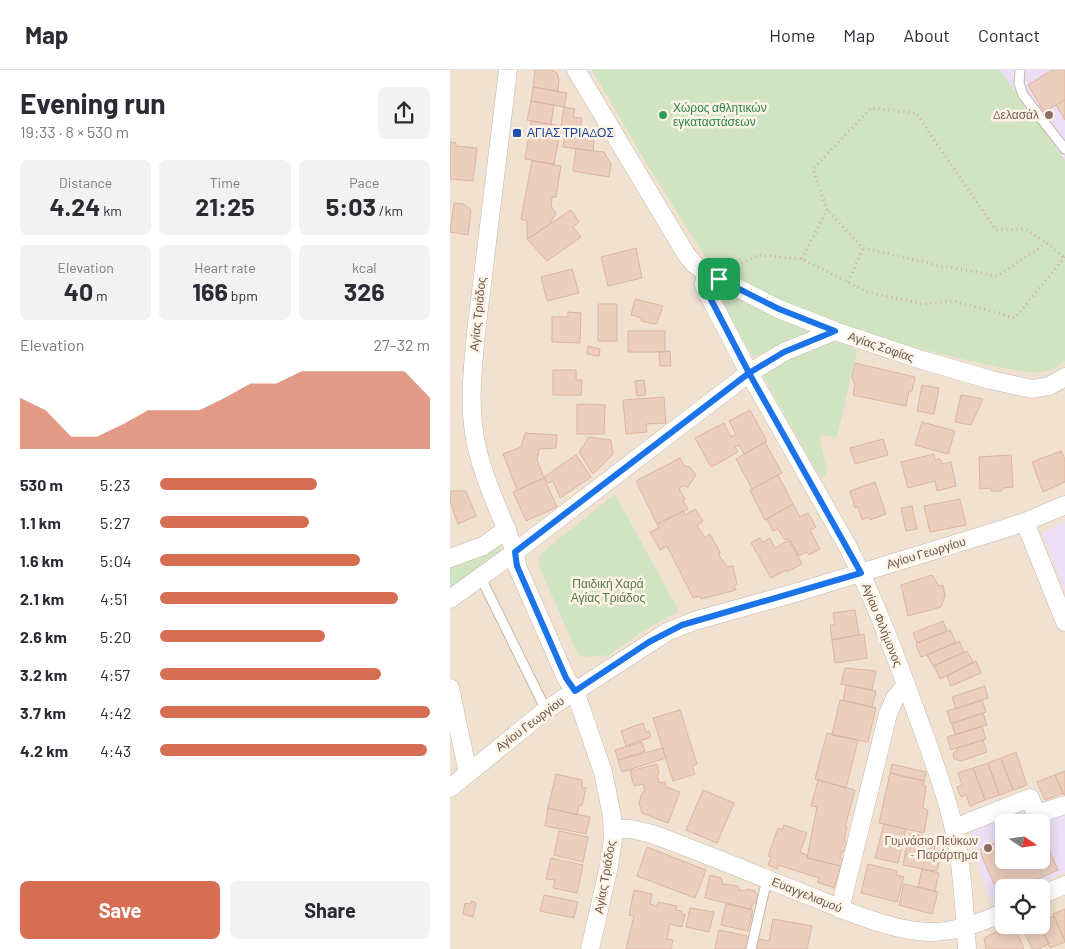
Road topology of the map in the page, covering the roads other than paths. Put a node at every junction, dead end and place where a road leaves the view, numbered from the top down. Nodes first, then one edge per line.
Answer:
1 (508, 70) edge
2 (576, 70) edge
3 (1020, 70) edge
4 (1065, 149) edge
5 (712, 275) junction
6 (835, 331) junction
7 (749, 373) junction
8 (1065, 376) edge
9 (1065, 504) edge
10 (1025, 522) junction
11 (507, 529) junction
12 (515, 552) junction
13 (450, 558) edge
14 (861, 573) junction
15 (481, 578) junction
16 (450, 599) edge
17 (1065, 622) edge
18 (906, 685) junction
19 (450, 688) edge
20 (575, 691) junction
21 (546, 710) junction
22 (468, 773) junction
23 (450, 788) edge
24 (1065, 805) edge
25 (954, 828) junction
26 (613, 829) junction
27 (767, 880) junction
28 (1065, 885) edge
29 (1050, 891) edge
30 (840, 909) junction
31 (995, 916) edge
32 (966, 927) junction
33 (590, 949) edge
34 (751, 949) edge
35 (967, 949) edge

1 - 11 street, Αγίας Τριάδος
2 - 5 street, Αγίας Σοφίας
3 - 4 lane
5 - 6 street, Αγίας Σοφίας
5 - 7 street, Αγίου Φιλήμονος
6 - 7 street
6 - 8 street, Αγίας Σοφίας
7 - 12 street
7 - 14 street, Αγίου Φιλήμονος
9 - 10 street, Αγίου Γεωργίου
10 - 14 street, Αγίου Γεωργίου
10 - 17 street
11 - 12 street, Αγίας Τριάδος
11 - 13 street
12 - 15 street
12 - 20 street, Αγίας Τριάδος
14 - 18 street, Αγίου Φιλήμονος
14 - 20 street, Αγίου Γεωργίου
15 - 16 street
15 - 21 lane
18 - 25 street, Αγίου Φιλήμονος
18 - 30 street
19 - 22 street
20 - 21 street, Αγίου Γεωργίου
20 - 26 street, Αγίας Τριάδος
21 - 22 street, Αγίου Γεωργίου
22 - 23 street, Αγίου Γεωργίου
24 - 25 street
25 - 32 street, Αγίου Φιλήμονος
26 - 27 street, Ευαγγελισμού
26 - 33 street, Αγίας Τριάδος
27 - 30 street, Ευαγγελισμού
27 - 34 lane
28 - 29 street
30 - 32 street, Ευαγγελισμού
31 - 32 street, Ευαγγελισμού
32 - 35 street, Αγίου Φιλήμονος

